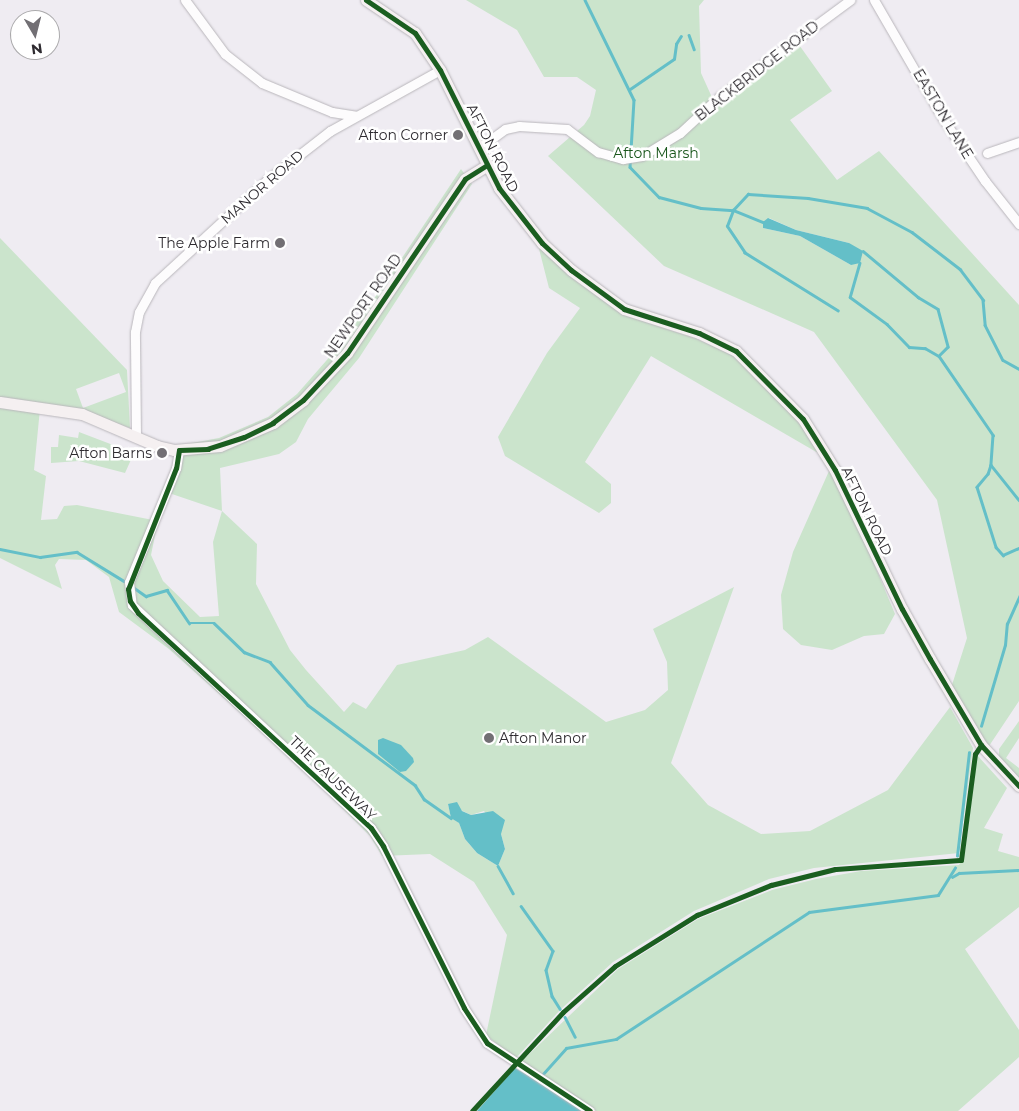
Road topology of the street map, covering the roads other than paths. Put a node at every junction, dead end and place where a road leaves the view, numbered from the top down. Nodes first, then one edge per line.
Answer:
1 (185, 0) edge
2 (366, 0) edge
3 (850, 0) edge
4 (874, 0) edge
5 (440, 70) junction
6 (332, 112) junction
7 (356, 116) junction
8 (330, 131) junction
9 (1019, 142) edge
10 (479, 148) junction
11 (987, 153) dead end
12 (487, 165) junction
13 (1019, 224) edge
14 (0, 402) edge
15 (136, 436) junction
16 (179, 450) junction
17 (1019, 786) edge
18 (590, 1111) edge

1 - 6 street
2 - 5 main road, AFTON ROAD
3 - 10 street, BLACKBRIDGE ROAD
4 - 13 street, EASTON LANE
5 - 7 street, MANOR ROAD
5 - 10 main road, AFTON ROAD
6 - 7 street
6 - 8 street
7 - 8 street, MANOR ROAD
8 - 15 street, MANOR ROAD
9 - 11 street
10 - 12 main road, AFTON ROAD
12 - 16 main road, NEWPORT ROAD
12 - 17 main road, AFTON ROAD
14 - 15 main road, NEWPORT ROAD
15 - 16 main road, NEWPORT ROAD
16 - 18 street, THE CAUSEWAY

